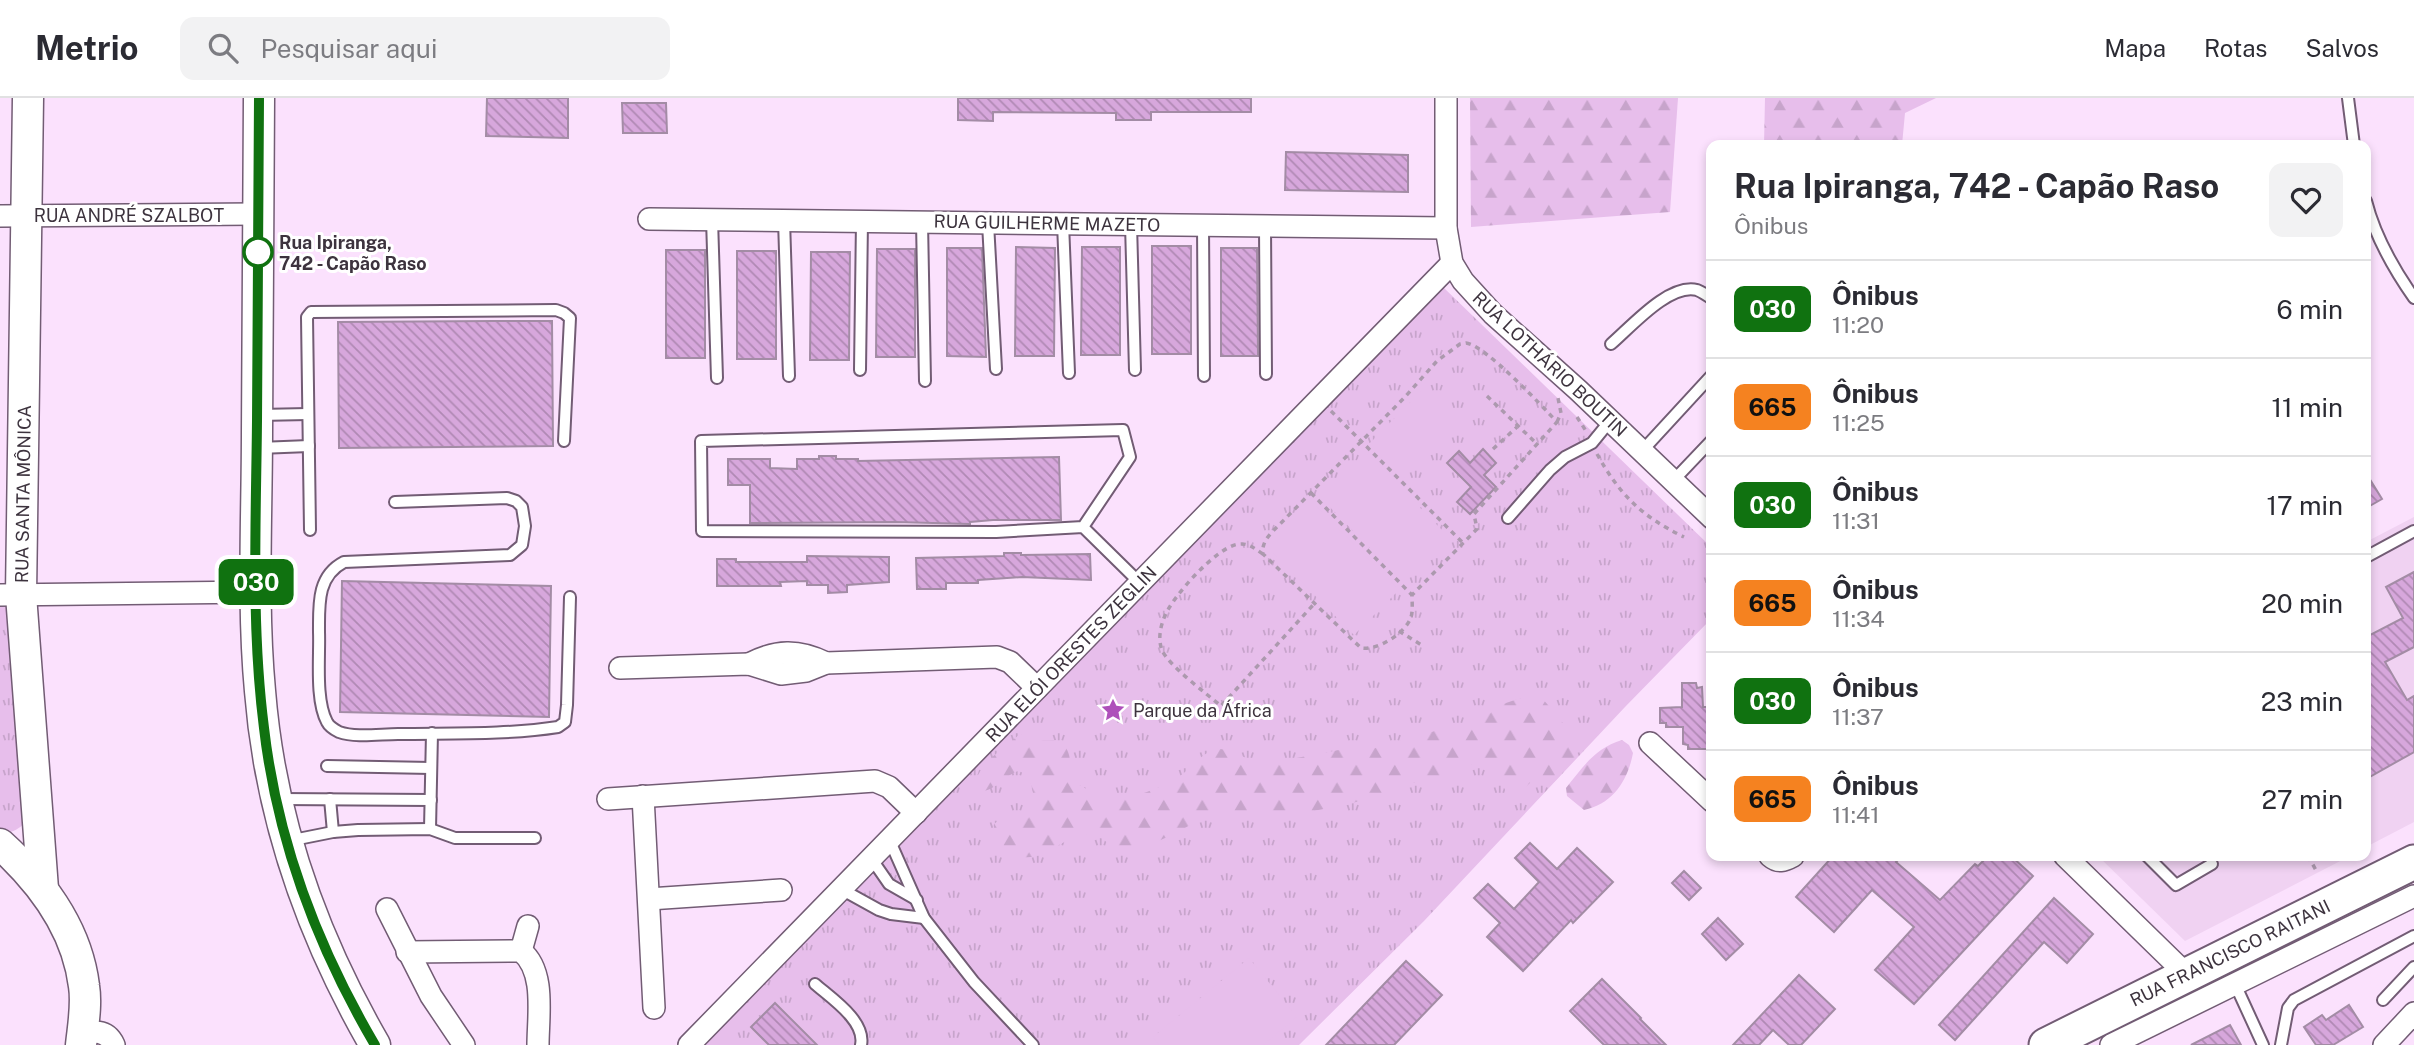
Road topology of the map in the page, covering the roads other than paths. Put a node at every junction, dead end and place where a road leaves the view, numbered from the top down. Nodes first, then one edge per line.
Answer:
1 (27, 98) edge
2 (259, 98) edge
3 (1446, 98) edge
4 (2348, 98) edge
5 (2353, 140) edge
6 (258, 214) junction
7 (14, 216) edge
8 (2371, 216) edge
9 (649, 219) dead end
10 (712, 219) junction
11 (784, 220) junction
12 (862, 221) junction
13 (922, 222) junction
14 (988, 223) junction
15 (1063, 223) junction
16 (1131, 224) junction
17 (1203, 225) junction
18 (1265, 226) junction
19 (1446, 228) junction
20 (1452, 263) junction
21 (1706, 296) edge
22 (2414, 298) edge
23 (1611, 345) dead end
24 (996, 369) dead end
25 (860, 370) dead end
26 (1135, 370) dead end
27 (1069, 373) dead end
28 (1266, 374) dead end
29 (789, 376) dead end
30 (1204, 376) dead end
31 (717, 378) dead end
32 (925, 381) dead end
33 (1706, 382) edge
34 (309, 414) junction
35 (257, 415) junction
36 (1610, 421) junction
37 (564, 440) dead end
38 (309, 446) junction
39 (1706, 446) edge
40 (257, 448) junction
41 (1642, 451) junction
42 (1673, 481) junction
43 (395, 502) dead end
44 (1706, 511) edge
45 (1508, 518) dead end
46 (1083, 527) junction
47 (310, 530) dead end
48 (2414, 530) edge
49 (2371, 554) edge
50 (1140, 583) junction
51 (256, 592) junction
52 (10, 595) edge
53 (570, 597) dead end
54 (620, 668) dead end
55 (1037, 688) junction
56 (432, 733) junction
57 (1650, 743) dead end
58 (327, 766) dead end
59 (431, 768) junction
60 (1706, 795) edge
61 (643, 796) junction
62 (277, 799) junction
63 (330, 799) junction
64 (608, 799) dead end
65 (431, 800) junction
66 (916, 813) junction
67 (430, 829) junction
68 (333, 832) junction
69 (535, 838) dead end
70 (889, 839) junction
71 (288, 841) junction
72 (0, 844) edge
73 (871, 858) junction
74 (2070, 861) edge
75 (2152, 861) edge
76 (2414, 862) edge
77 (2212, 864) dead end
78 (43, 889) junction
79 (841, 889) junction
80 (782, 890) dead end
81 (2414, 896) edge
82 (649, 899) junction
83 (917, 900) junction
84 (387, 909) dead end
85 (924, 918) junction
86 (528, 926) dead end
87 (2414, 936) edge
88 (521, 951) junction
89 (407, 952) junction
90 (2414, 967) edge
91 (2187, 975) junction
92 (815, 984) dead end
93 (2235, 984) junction
94 (2383, 1000) dead end
95 (654, 1008) dead end
96 (2414, 1013) edge
97 (81, 1043) edge
98 (694, 1043) edge
99 (114, 1045) edge
100 (375, 1045) edge
101 (464, 1045) edge
102 (538, 1045) edge
103 (861, 1045) edge
104 (1033, 1045) edge
105 (2046, 1045) edge
106 (2112, 1045) edge
107 (2263, 1045) edge
108 (2281, 1045) edge
109 (2384, 1045) edge

1 - 7 main road, RUA SANTA MÔNICA
2 - 6 main road
3 - 19 street, RUA LOTHÁRIO BOUTIN
4 - 5 lane
6 - 7 street, RUA ANDRÉ SZALBOT
6 - 35 main road
7 - 52 main road, RUA SANTA MÔNICA
8 - 22 lane
9 - 10 street, RUA GUILHERME MAZETO
10 - 11 street, RUA GUILHERME MAZETO
10 - 31 lane
11 - 12 street, RUA GUILHERME MAZETO
11 - 29 lane
12 - 13 street, RUA GUILHERME MAZETO
12 - 25 lane
13 - 14 street, RUA GUILHERME MAZETO
13 - 32 lane
14 - 15 street, RUA GUILHERME MAZETO
14 - 24 lane
15 - 16 street, RUA GUILHERME MAZETO
15 - 27 lane
16 - 17 street, RUA GUILHERME MAZETO
16 - 26 lane
17 - 18 street, RUA GUILHERME MAZETO
17 - 30 lane
18 - 19 street, RUA GUILHERME MAZETO
18 - 28 lane
19 - 20 street, RUA LOTHÁRIO BOUTIN
20 - 36 street, RUA LOTHÁRIO BOUTIN
20 - 50 street, RUA ELÓI ORESTES ZEGLIN
21 - 23 lane
33 - 41 lane
34 - 35 lane
34 - 37 lane
34 - 38 lane
35 - 40 main road
36 - 41 street, RUA LOTHÁRIO BOUTIN
36 - 45 lane
38 - 40 lane
38 - 47 lane
39 - 42 lane
40 - 51 main road
41 - 42 street, RUA LOTHÁRIO BOUTIN
42 - 44 street, RUA LOTHÁRIO BOUTIN
43 - 56 lane
46 - 46 lane
46 - 50 lane
48 - 49 lane
50 - 55 street, RUA ELÓI ORESTES ZEGLIN
51 - 52 street
51 - 62 main road
52 - 78 main road, RUA SANTA MÔNICA
53 - 56 lane
54 - 55 street
55 - 66 street, RUA ELÓI ORESTES ZEGLIN
56 - 59 lane
57 - 60 street
58 - 59 lane
59 - 65 lane
61 - 64 street
61 - 66 street
61 - 82 street
62 - 63 lane
62 - 71 main road
63 - 65 lane
63 - 68 lane
65 - 67 lane
66 - 70 street, RUA ELÓI ORESTES ZEGLIN
67 - 68 lane
67 - 69 lane
68 - 71 lane
70 - 73 street, RUA ELÓI ORESTES ZEGLIN
70 - 83 lane
71 - 100 main road
72 - 78 main road
73 - 79 street, RUA ELÓI ORESTES ZEGLIN
73 - 83 lane
74 - 91 street
75 - 77 lane
76 - 91 main road, RUA FRANCISCO RAITANI
78 - 97 main road
79 - 85 lane
79 - 98 street, RUA ELÓI ORESTES ZEGLIN
80 - 82 street
81 - 93 street
82 - 95 street
83 - 85 lane
84 - 89 street
85 - 104 lane
86 - 88 street
87 - 108 lane
88 - 89 street
88 - 102 street
89 - 101 street
90 - 94 lane
91 - 105 main road, RUA FRANCISCO RAITANI
92 - 103 lane
93 - 106 street
93 - 107 lane
96 - 109 street
97 - 99 street

